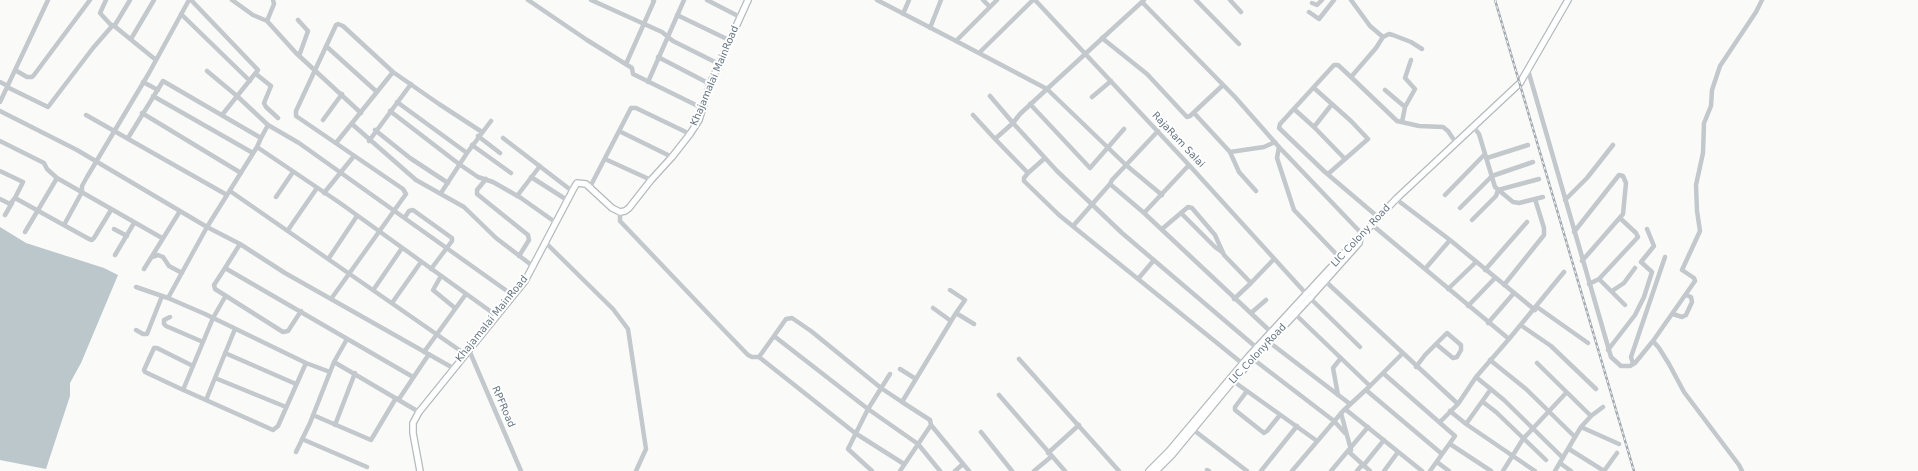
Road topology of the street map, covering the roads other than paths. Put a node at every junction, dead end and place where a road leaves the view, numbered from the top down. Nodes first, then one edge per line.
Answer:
1 (48, 0) edge
2 (90, 0) edge
3 (106, 0) edge
4 (130, 0) edge
5 (154, 0) edge
6 (190, 0) edge
7 (232, 0) edge
8 (273, 0) edge
9 (528, 0) edge
10 (591, 0) edge
11 (654, 0) edge
12 (684, 0) edge
13 (708, 0) edge
14 (748, 0) edge
15 (909, 0) edge
16 (941, 0) edge
17 (983, 0) edge
18 (997, 0) edge
19 (1034, 0) edge
20 (1196, 0) edge
21 (1230, 0) edge
22 (1322, 0) edge
23 (1334, 0) edge
24 (1351, 0) edge
25 (1568, 0) edge
26 (1762, 0) edge
27 (879, 1) edge
28 (1143, 1) edge
29 (1312, 2) dead end
30 (990, 7) junction
31 (1242, 12) dead end
32 (1309, 12) dead end
33 (181, 14) junction
34 (903, 14) junction
35 (677, 15) junction
36 (740, 16) junction
37 (298, 20) dead end
38 (267, 21) junction
39 (644, 24) junction
40 (113, 25) junction
41 (930, 28) junction
42 (667, 36) junction
43 (1383, 37) junction
44 (1102, 38) junction
45 (131, 39) junction
46 (729, 40) junction
47 (956, 41) junction
48 (1239, 44) dead end
49 (326, 46) junction
50 (1422, 49) dead end
51 (979, 53) junction
52 (1085, 53) junction
53 (299, 56) junction
54 (658, 57) junction
55 (156, 60) junction
56 (1411, 60) dead end
57 (626, 64) junction
58 (719, 64) junction
59 (16, 70) junction
60 (315, 70) junction
61 (1528, 70) junction
62 (207, 71) dead end
63 (393, 72) junction
64 (256, 74) junction
65 (1350, 77) junction
66 (1111, 81) junction
67 (0, 82) edge
68 (143, 82) junction
69 (250, 82) junction
70 (648, 82) junction
71 (411, 84) junction
72 (710, 84) junction
73 (1223, 85) junction
74 (7, 86) junction
75 (1314, 88) junction
76 (1047, 89) junction
77 (158, 90) junction
78 (1385, 90) dead end
79 (377, 92) junction
80 (342, 94) junction
81 (153, 96) junction
82 (237, 96) junction
83 (990, 96) dead end
84 (1092, 96) dead end
85 (0, 102) edge
86 (397, 102) junction
87 (1030, 104) junction
88 (1332, 104) junction
89 (1405, 107) junction
90 (704, 109) junction
91 (1294, 109) junction
92 (0, 111) edge
93 (390, 111) junction
94 (142, 113) junction
95 (361, 113) junction
96 (1194, 113) junction
97 (86, 115) dead end
98 (973, 115) dead end
99 (222, 116) junction
100 (278, 118) dead end
101 (323, 120) dead end
102 (491, 121) dead end
103 (1402, 122) junction
104 (1013, 123) junction
105 (352, 124) junction
106 (268, 125) junction
107 (1473, 126) junction
108 (1314, 127) junction
109 (1124, 129) dead end
110 (375, 130) junction
111 (619, 131) junction
112 (1158, 131) junction
113 (115, 132) junction
114 (480, 134) junction
115 (690, 134) junction
116 (128, 138) dead end
117 (261, 138) junction
118 (503, 138) dead end
119 (995, 139) junction
120 (0, 141) edge
121 (369, 141) junction
122 (1275, 142) junction
123 (336, 143) junction
124 (1456, 143) junction
125 (472, 145) junction
126 (1528, 145) dead end
127 (1614, 145) dead end
128 (257, 147) junction
129 (1279, 147) junction
130 (1108, 148) junction
131 (1230, 152) junction
132 (253, 153) junction
133 (467, 153) junction
134 (500, 153) dead end
135 (354, 156) junction
136 (1486, 156) junction
137 (672, 158) junction
138 (1044, 158) junction
139 (605, 159) junction
140 (1345, 159) junction
141 (96, 161) junction
142 (1533, 162) dead end
143 (459, 164) junction
144 (1126, 165) junction
145 (1189, 165) junction
146 (540, 166) junction
147 (0, 171) edge
148 (293, 172) junction
149 (340, 172) junction
150 (241, 173) junction
151 (512, 173) dead end
152 (1028, 173) junction
153 (1328, 174) junction
154 (1492, 176) junction
155 (531, 177) junction
156 (57, 178) junction
157 (486, 179) junction
158 (1539, 179) dead end
159 (651, 180) junction
160 (448, 183) junction
161 (1110, 184) junction
162 (590, 187) junction
163 (318, 188) junction
164 (1498, 190) junction
165 (572, 191) junction
166 (82, 192) junction
167 (1256, 192) dead end
168 (228, 193) junction
169 (324, 193) junction
170 (441, 194) junction
171 (1162, 195) junction
172 (1445, 195) dead end
173 (518, 196) junction
174 (276, 197) dead end
175 (1543, 197) dead end
176 (15, 198) junction
177 (0, 199) edge
178 (1396, 199) junction
179 (1535, 199) junction
180 (567, 200) junction
181 (1565, 200) junction
182 (12, 203) junction
183 (1092, 205) junction
184 (1460, 208) dead end
185 (111, 210) junction
186 (38, 211) junction
187 (180, 211) junction
188 (395, 211) junction
189 (620, 212) junction
190 (1144, 213) junction
191 (1181, 213) junction
192 (5, 215) dead end
193 (357, 216) junction
194 (405, 217) junction
195 (1378, 217) junction
196 (1621, 219) junction
197 (1472, 220) dead end
198 (555, 222) junction
199 (1527, 222) dead end
200 (134, 223) junction
201 (1371, 224) junction
202 (64, 225) junction
203 (1073, 226) junction
204 (208, 227) junction
205 (114, 229) dead end
206 (1162, 229) junction
207 (1647, 229) dead end
208 (288, 230) junction
209 (25, 232) dead end
210 (379, 232) junction
211 (1574, 232) junction
212 (127, 236) junction
213 (1361, 236) junction
214 (162, 238) junction
215 (1450, 240) junction
216 (546, 243) junction
217 (240, 244) junction
218 (402, 248) junction
219 (447, 248) junction
220 (1222, 252) junction
221 (115, 254) dead end
222 (519, 256) junction
223 (152, 257) junction
224 (1665, 257) dead end
225 (329, 258) junction
226 (1274, 259) junction
227 (1154, 260) junction
228 (1341, 260) junction
229 (1582, 261) junction
230 (421, 262) junction
231 (1476, 262) junction
232 (534, 267) junction
233 (225, 268) junction
234 (1635, 268) dead end
235 (144, 269) dead end
236 (431, 269) junction
237 (1425, 269) junction
238 (1486, 270) junction
239 (1564, 272) dead end
240 (182, 273) junction
241 (350, 273) junction
242 (441, 276) junction
243 (1495, 278) junction
244 (1138, 279) junction
245 (1599, 279) junction
246 (1323, 280) junction
247 (1251, 283) junction
248 (1589, 284) junction
249 (1504, 285) junction
250 (136, 287) dead end
251 (374, 289) junction
252 (1448, 289) junction
253 (950, 290) dead end
254 (1612, 291) junction
255 (1514, 293) junction
256 (466, 294) junction
257 (1686, 295) junction
258 (162, 296) junction
259 (514, 296) junction
260 (225, 297) junction
261 (1309, 297) junction
262 (168, 298) junction
263 (331, 298) junction
264 (1234, 299) junction
265 (1266, 300) dead end
266 (392, 303) junction
267 (1625, 305) dead end
268 (1468, 306) junction
269 (455, 308) junction
270 (933, 308) dead end
271 (1536, 308) junction
272 (301, 311) junction
273 (956, 312) junction
274 (1251, 313) junction
275 (1296, 314) junction
276 (1673, 314) junction
277 (497, 316) junction
278 (170, 317) dead end
279 (213, 318) junction
280 (951, 321) junction
281 (1488, 323) junction
282 (974, 324) dead end
283 (1522, 326) junction
284 (235, 329) junction
285 (136, 330) dead end
286 (1271, 332) junction
287 (437, 334) junction
288 (774, 336) junction
289 (348, 338) junction
290 (1509, 339) junction
291 (1653, 341) junction
292 (203, 342) junction
293 (1269, 342) junction
294 (1588, 343) dead end
295 (1436, 344) junction
296 (1360, 347) dead end
297 (1257, 348) junction
298 (1608, 350) junction
299 (424, 352) junction
300 (467, 352) junction
301 (225, 353) junction
302 (429, 354) junction
303 (1402, 354) junction
304 (759, 357) junction
305 (1341, 358) junction
306 (1019, 359) dead end
307 (1490, 360) junction
308 (334, 362) junction
309 (1248, 362) junction
310 (306, 363) junction
311 (1537, 363) dead end
312 (1633, 364) junction
313 (193, 366) junction
314 (1416, 367) junction
315 (453, 368) junction
316 (900, 369) dead end
317 (330, 372) junction
318 (1383, 372) junction
319 (355, 373) junction
320 (890, 374) dead end
321 (413, 377) junction
322 (1476, 377) junction
323 (215, 378) junction
324 (916, 379) junction
325 (1233, 381) junction
326 (296, 384) junction
327 (1370, 386) junction
328 (881, 388) junction
329 (1490, 389) junction
330 (1596, 389) dead end
331 (183, 390) junction
332 (1366, 390) junction
333 (1246, 392) junction
334 (1566, 393) junction
335 (999, 395) dead end
336 (1338, 395) junction
337 (398, 399) junction
338 (206, 400) junction
339 (902, 402) junction
340 (1482, 402) junction
341 (1350, 404) junction
342 (1458, 404) junction
343 (286, 407) junction
344 (1603, 407) dead end
345 (868, 409) junction
346 (1548, 410) junction
347 (1343, 411) junction
348 (1450, 411) junction
349 (419, 412) junction
350 (313, 415) junction
351 (1280, 415) junction
352 (1591, 416) junction
353 (1334, 421) junction
354 (1440, 422) junction
355 (1466, 424) junction
356 (335, 425) junction
357 (931, 425) junction
358 (1079, 425) junction
359 (1297, 426) junction
360 (1191, 428) junction
361 (1368, 428) junction
362 (1581, 428) junction
363 (1533, 429) junction
364 (981, 432) dead end
365 (855, 433) junction
366 (1345, 433) junction
367 (1575, 438) junction
368 (302, 439) junction
369 (1523, 439) junction
370 (1317, 440) junction
371 (1384, 440) junction
372 (918, 444) junction
373 (1450, 444) junction
374 (1619, 444) dead end
375 (1569, 449) junction
376 (1350, 451) junction
377 (296, 452) dead end
378 (1398, 452) junction
379 (1170, 453) junction
380 (1617, 453) dead end
381 (1050, 454) junction
382 (1442, 454) junction
383 (1512, 456) junction
384 (1563, 458) junction
385 (1546, 460) dead end
386 (1437, 462) junction
387 (1560, 463) junction
388 (963, 464) junction
389 (1363, 465) junction
390 (367, 467) dead end
391 (902, 467) edge
392 (1415, 469) edge
393 (420, 471) edge
394 (521, 471) edge
395 (636, 471) edge
396 (872, 471) edge
397 (907, 471) edge
398 (940, 471) edge
399 (954, 471) edge
400 (969, 471) edge
401 (1012, 471) edge
402 (1034, 471) edge
403 (1065, 471) edge
404 (1119, 471) edge
405 (1150, 471) edge
406 (1156, 471) edge
407 (1247, 471) edge
408 (1261, 471) edge
409 (1292, 471) edge
410 (1331, 471) edge
411 (1357, 471) edge
412 (1370, 471) edge
413 (1384, 471) edge
414 (1422, 471) edge
415 (1430, 471) edge
416 (1449, 471) edge
417 (1491, 471) edge
418 (1503, 471) edge
419 (1535, 471) edge
420 (1555, 471) edge
421 (1571, 471) edge
422 (1604, 471) edge
423 (1742, 471) edge

1 - 59 street
2 - 59 street
3 - 40 street
4 - 40 street
5 - 45 street
6 - 33 street
6 - 64 street
7 - 38 street
8 - 38 street
9 - 57 street
10 - 39 street
11 - 39 street
12 - 35 street
13 - 36 street
14 - 36 main road, Khajamalai MainRoad
15 - 34 street
16 - 41 street
17 - 30 street
18 - 30 street
19 - 51 street
19 - 52 street, RajaRam Salai
20 - 48 street
21 - 31 street
22 - 29 street
23 - 32 street
24 - 43 street
25 - 61 main road, LIC Colony Road
26 - 257 street
27 - 34 street
28 - 44 street
28 - 73 street
30 - 47 street
33 - 55 street
33 - 69 street
34 - 41 street
35 - 42 street
35 - 46 street
36 - 46 main road, Khajamalai MainRoad
37 - 53 street
38 - 53 street
39 - 42 street
39 - 57 street
40 - 45 street
40 - 74 street
41 - 47 street
42 - 54 street
42 - 58 street
43 - 50 street
43 - 65 street
44 - 52 street
44 - 96 street
45 - 55 street
46 - 58 main road, Khajamalai MainRoad
47 - 51 street
49 - 60 street
49 - 63 street
49 - 79 street
51 - 76 street
52 - 66 street, RajaRam Salai
52 - 76 street
53 - 60 street
54 - 70 street
54 - 72 street
55 - 68 street
56 - 89 street
57 - 70 street
58 - 72 main road, Khajamalai MainRoad
59 - 74 street
60 - 80 street
60 - 123 street
61 - 107 main road, LIC Colony Road
61 - 181 street
62 - 82 street
63 - 71 street
63 - 79 street
64 - 69 street
64 - 100 street
65 - 75 street
65 - 103 street
66 - 84 street
66 - 112 street, RajaRam Salai
67 - 74 street
68 - 77 street
68 - 113 street
69 - 82 street
70 - 90 street
71 - 86 street
71 - 114 street
72 - 90 main road, Khajamalai MainRoad
73 - 96 street
73 - 122 street
74 - 85 street
75 - 88 street
75 - 91 street
76 - 87 street
76 - 130 street
77 - 81 street
77 - 99 street
78 - 89 street
79 - 95 street
80 - 95 street
80 - 101 street
81 - 94 street
81 - 132 street
82 - 99 street
82 - 106 street
83 - 104 street
86 - 93 street
86 - 133 street
87 - 104 street
87 - 130 street
88 - 108 street
88 - 140 street
89 - 103 street
90 - 115 main road, Khajamalai MainRoad
91 - 108 street
91 - 153 street
92 - 141 street
93 - 110 street
93 - 143 street
94 - 116 street
94 - 150 street
95 - 105 street
96 - 131 street
97 - 113 street
98 - 119 street
99 - 117 street
102 - 114 street
103 - 124 street
104 - 119 street
104 - 138 street
105 - 121 street
105 - 123 street
106 - 117 street
106 - 149 street
107 - 124 main road, LIC Colony Road
107 - 136 street
108 - 140 street
109 - 130 street
110 - 121 street
110 - 160 street
111 - 115 street
111 - 137 street
111 - 139 street
112 - 144 street
112 - 145 street, RajaRam Salai
113 - 141 street
113 - 168 street
114 - 125 street
114 - 134 street
115 - 137 main road, Khajamalai MainRoad
117 - 128 street
118 - 146 street
119 - 152 street
120 - 156 street
121 - 170 street
122 - 129 street
122 - 131 street
123 - 135 street
124 - 178 main road, LIC Colony Road
125 - 133 street
125 - 151 street
126 - 136 street
127 - 181 street
128 - 132 street
128 - 148 street
129 - 213 street
129 - 228 street
130 - 144 street
131 - 167 street
132 - 150 street
133 - 143 street
135 - 149 street
135 - 188 street
136 - 154 street
136 - 172 street
137 - 159 main road, Khajamalai MainRoad
138 - 152 street
138 - 183 street
139 - 159 street
139 - 162 street
140 - 153 street
141 - 166 street
141 - 187 street
142 - 154 street
143 - 157 street
143 - 160 street
144 - 161 street
144 - 171 street
145 - 171 street
145 - 226 street, RajaRam Salai
146 - 155 street
146 - 165 street
147 - 176 street
148 - 163 street
148 - 174 street
149 - 169 street
149 - 188 street
150 - 168 street
152 - 203 street
153 - 195 street
154 - 164 street
154 - 184 street
155 - 173 street
155 - 180 street
156 - 166 street
156 - 186 street
157 - 173 street
157 - 222 street
158 - 164 street
159 - 189 main road, Khajamalai MainRoad
160 - 170 street
161 - 183 street
161 - 190 street
162 - 165 main road
162 - 189 main road
163 - 169 street
163 - 208 street
164 - 179 street
164 - 197 street
165 - 180 main road, Khajamalai MainRoad
166 - 185 street
166 - 202 street
168 - 204 street
168 - 208 street
169 - 193 street
170 - 222 street
171 - 190 street
173 - 198 street
175 - 179 street
176 - 182 street
176 - 186 street
177 - 182 street
178 - 195 main road, LIC Colony Road
178 - 215 street
179 - 249 street
180 - 198 main road, Khajamalai MainRoad
181 - 211 street
182 - 192 street
183 - 203 street
183 - 227 street
185 - 200 street
185 - 202 street
186 - 202 street
186 - 209 street
187 - 204 street
187 - 214 street
188 - 194 street
188 - 210 street
189 - 304 street
190 - 206 street
191 - 206 street
191 - 220 street
191 - 220 street
193 - 210 street
193 - 225 street
194 - 219 street
194 - 219 street
195 - 201 main road, LIC Colony Road
196 - 211 street
196 - 229 street
196 - 245 street
198 - 216 main road, Khajamalai MainRoad
199 - 238 street
200 - 212 street
200 - 214 street
201 - 213 main road, LIC Colony Road
201 - 237 street
203 - 244 street
204 - 217 street
204 - 240 street
205 - 212 street
206 - 264 street
207 - 298 street
208 - 225 street
210 - 218 street
210 - 241 street
211 - 229 street
212 - 221 street
213 - 228 main road, LIC ColonyRoad
214 - 223 street
215 - 231 street
215 - 237 street
216 - 232 main road, Khajamalai MainRoad
216 - 395 street
217 - 233 street
217 - 263 street
218 - 230 street
218 - 251 street
219 - 236 street
219 - 259 street
220 - 247 street
222 - 232 street
223 - 235 street
223 - 240 street
224 - 312 street
225 - 241 street
226 - 247 street
226 - 261 street, RajaRam Salai
227 - 244 street
227 - 297 street
228 - 246 main road, LIC ColonyRoad
229 - 248 street
230 - 236 street
230 - 266 street
231 - 238 street
231 - 252 street
232 - 259 main road, Khajamalai MainRoad
233 - 260 street
233 - 272 street
234 - 254 street
236 - 242 street
237 - 252 street
238 - 243 street
239 - 271 street
240 - 262 street
241 - 251 street
241 - 263 street
242 - 256 street
242 - 269 street
243 - 249 street
243 - 268 street
244 - 309 street
245 - 248 street
245 - 254 street
246 - 261 main road, LIC ColonyRoad
246 - 303 street
247 - 264 street
248 - 298 street
249 - 255 street
250 - 258 street
251 - 266 street
252 - 268 street
253 - 273 street
254 - 267 street
255 - 271 street
255 - 281 street
256 - 269 street
256 - 277 street
257 - 276 street
257 - 276 street
258 - 262 street
258 - 285 street
259 - 277 main road, Khajamalai MainRoad
260 - 272 street
260 - 279 street
261 - 275 main road, LIC ColonyRoad
261 - 286 main road
261 - 296 street, RajaRam Salai
262 - 279 street
263 - 299 street
264 - 274 street
265 - 274 street
266 - 287 street
268 - 281 street
269 - 287 street
270 - 280 street
271 - 283 street
271 - 294 street
272 - 289 street
273 - 280 street
273 - 282 street
274 - 286 street
275 - 293 main road, LIC ColonyRoad
275 - 305 street
276 - 291 street
277 - 300 main road, Khajamalai MainRoad
278 - 292 street
279 - 284 street
279 - 292 street
280 - 324 street
281 - 290 street
283 - 290 street
283 - 330 street
284 - 301 street
284 - 310 street
286 - 297 main road
287 - 299 street
287 - 300 street
288 - 304 street
288 - 328 street
288 - 345 street
289 - 308 street
289 - 321 street
290 - 307 street
291 - 312 street
291 - 423 street
292 - 313 street
293 - 309 main road, LIC ColonyRoad
293 - 336 street
295 - 295 street
295 - 314 street
297 - 309 main road
298 - 312 street
299 - 302 street
300 - 315 main road, Khajamalai MainRoad
300 - 394 street, RPFRoad
301 - 323 street
301 - 326 street
302 - 315 street
302 - 321 street
303 - 314 street
303 - 318 street
304 - 365 street
305 - 327 street
305 - 336 street
306 - 358 street
307 - 322 street
307 - 346 street
308 - 317 street
308 - 319 street
309 - 325 main road, LIC ColonyRoad
309 - 353 street
309 - 360 main road
310 - 317 street
310 - 326 street
311 - 334 street
313 - 331 street
313 - 331 street
314 - 342 street
315 - 349 main road, Khajamalai MainRoad
316 - 324 street
317 - 350 street
318 - 327 street
318 - 354 street
319 - 337 street
319 - 356 street
320 - 328 street
321 - 337 street
322 - 329 street
322 - 342 street
323 - 338 street
323 - 343 street
324 - 339 street
325 - 333 street
325 - 360 main road, LIC ColonyRoad
326 - 343 street
327 - 332 street
328 - 339 street
328 - 345 street
329 - 340 street
329 - 363 street
331 - 338 street
332 - 341 street
332 - 382 street
333 - 351 street
333 - 351 street
334 - 346 street
334 - 352 street
335 - 381 street
336 - 341 street
337 - 349 street
337 - 356 street
338 - 343 street
339 - 357 street
340 - 355 street
340 - 369 street
341 - 347 street
342 - 348 street
344 - 352 street
345 - 365 street
345 - 372 street
346 - 363 street
346 - 367 street
347 - 353 street
347 - 361 street
347 - 366 street
348 - 354 street
348 - 355 street
349 - 393 main road, Khajamalai MainRoad
350 - 356 street
350 - 368 street
351 - 359 street
352 - 362 street
353 - 366 street
353 - 370 street
354 - 373 street
355 - 383 street
357 - 372 street
357 - 388 street
358 - 381 street
358 - 404 street
359 - 370 street
359 - 408 street
360 - 379 main road, LIC ColonyRoad
360 - 407 street
361 - 371 street
361 - 376 street
362 - 367 street
362 - 374 street
363 - 369 street
363 - 384 street
364 - 401 street
365 - 391 street
365 - 396 street
366 - 376 street
367 - 375 street
368 - 377 street
368 - 390 street
369 - 383 street
369 - 385 street
370 - 409 street
371 - 378 street
371 - 389 street
372 - 391 street
372 - 398 street
373 - 382 street
373 - 417 street
375 - 384 street
375 - 422 street
376 - 389 street
376 - 410 street
378 - 392 street
378 - 413 street
379 - 405 main road
379 - 406 main road, LIC ColonyRoad
380 - 422 street
381 - 402 street
381 - 403 street
382 - 386 street
383 - 418 street
383 - 419 street
384 - 387 street
386 - 415 street
386 - 416 street
387 - 420 street
387 - 421 street
388 - 399 street
388 - 400 street
389 - 411 street
389 - 412 street
391 - 397 street
392 - 414 street

